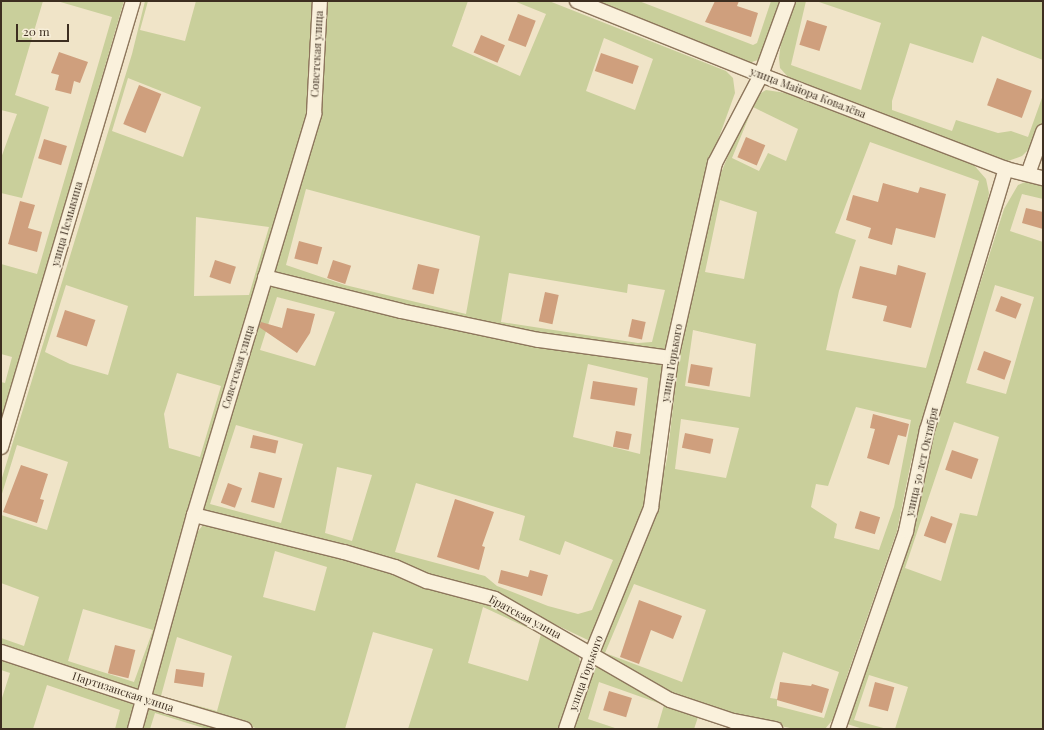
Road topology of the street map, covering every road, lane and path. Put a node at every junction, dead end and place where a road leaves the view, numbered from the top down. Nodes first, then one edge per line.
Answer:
1 (133, 1) edge
2 (320, 1) edge
3 (577, 1) edge
4 (788, 1) edge
5 (761, 75) junction
6 (1043, 132) edge
7 (1006, 169) junction
8 (1028, 174) junction
9 (1043, 178) edge
10 (265, 278) junction
11 (671, 358) junction
12 (1, 447) edge
13 (194, 515) junction
14 (1, 652) edge
15 (592, 653) junction
16 (143, 699) junction
17 (841, 728) edge
18 (135, 729) edge
19 (245, 729) edge
20 (566, 729) edge
21 (775, 729) edge

1 - 12 street, улица Немыкина
2 - 10 street, Советская улица
3 - 5 street, улица Майора Ковалёва
4 - 5 street, улица Горького
5 - 7 street, улица Майора Ковалёва
5 - 11 street, улица Горького
6 - 8 street
7 - 8 street, улица Майора Ковалёва
7 - 17 street, улица 50 лет Октября
8 - 9 street, улица Майора Ковалёва
10 - 11 street
10 - 13 street, Советская улица
11 - 15 street, улица Горького
13 - 15 street, Братская улица
13 - 16 street, Советская улица
14 - 16 street, Партизанская улица
15 - 20 street, улица Горького
15 - 21 street, Братская улица
16 - 18 street, Советская улица
16 - 19 street, Партизанская улица

